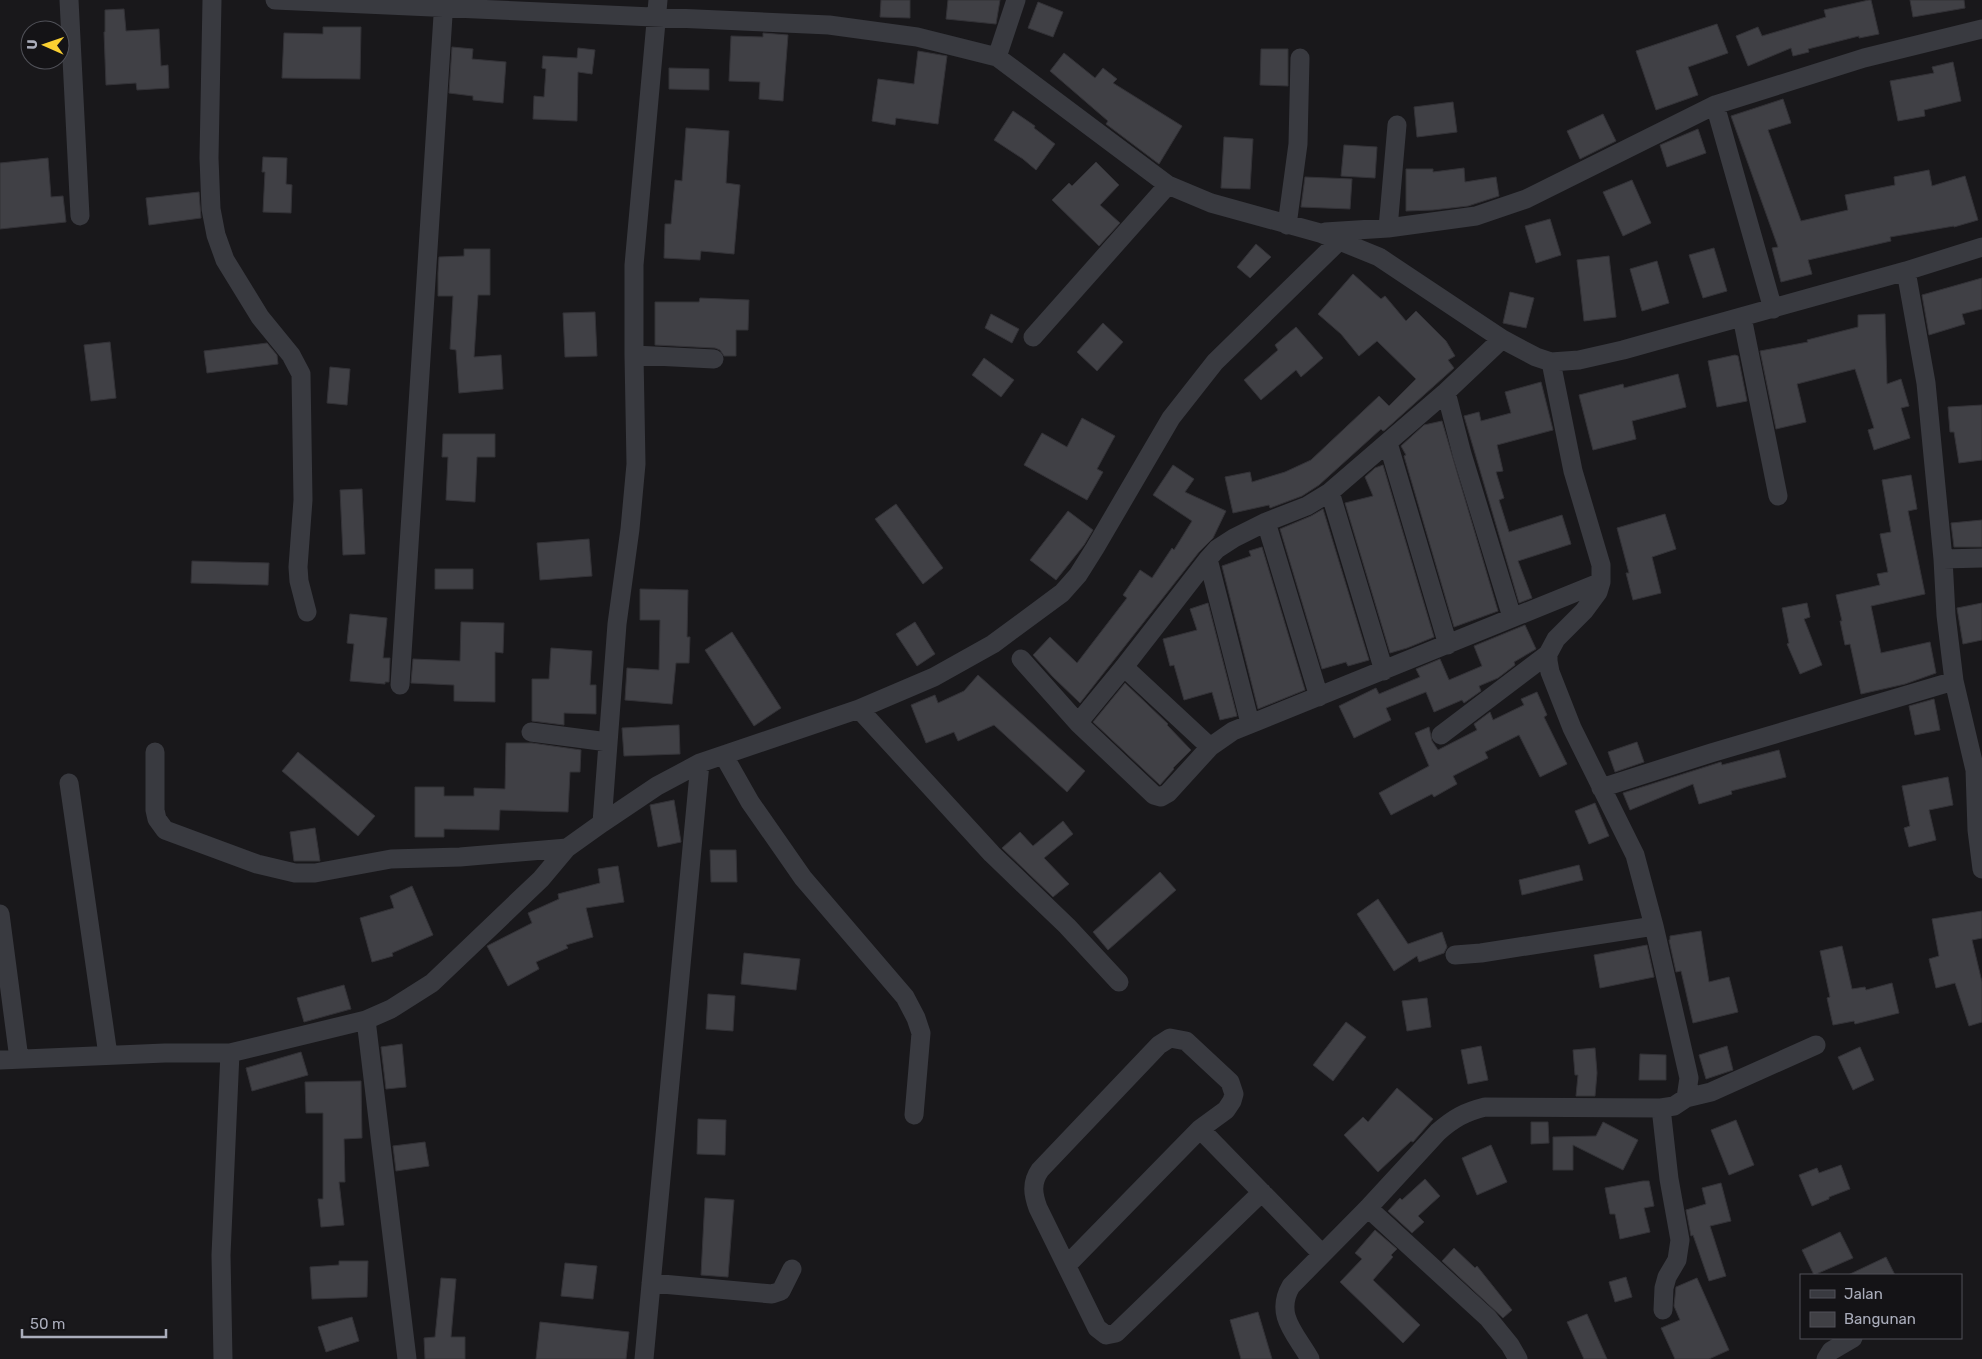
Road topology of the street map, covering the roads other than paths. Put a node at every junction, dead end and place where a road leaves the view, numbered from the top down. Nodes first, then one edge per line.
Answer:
1 (69, 0) edge
2 (212, 0) edge
3 (275, 0) edge
4 (1016, 0) edge
5 (444, 4) edge
6 (658, 9) edge
7 (1982, 29) edge
8 (998, 57) junction
9 (1300, 58) dead end
10 (1715, 106) junction
11 (1397, 125) dead end
12 (1168, 185) junction
13 (80, 216) dead end
14 (1287, 225) junction
15 (1388, 228) junction
16 (1320, 233) junction
17 (1339, 241) junction
18 (1982, 247) edge
19 (1906, 271) junction
20 (1773, 308) junction
21 (1742, 317) junction
22 (1033, 337) dead end
23 (1502, 339) junction
24 (634, 355) junction
25 (714, 359) dead end
26 (1551, 362) junction
27 (1446, 392) junction
28 (1388, 443) junction
29 (1330, 492) junction
30 (1778, 496) dead end
31 (1266, 522) junction
32 (1982, 558) edge
33 (1208, 559) junction
34 (1943, 559) junction
35 (1601, 582) junction
36 (307, 612) dead end
37 (1512, 617) junction
38 (1448, 645) junction
39 (1548, 654) junction
40 (1021, 659) dead end
41 (1124, 667) junction
42 (1384, 671) junction
43 (1954, 680) junction
44 (400, 685) dead end
45 (1319, 697) junction
46 (858, 709) junction
47 (1078, 723) junction
48 (1250, 723) junction
49 (531, 732) dead end
50 (1441, 735) dead end
51 (608, 742) junction
52 (1210, 747) junction
53 (155, 752) dead end
54 (724, 756) junction
55 (700, 763) junction
56 (68, 783) dead end
57 (1601, 788) junction
58 (602, 823) junction
59 (567, 848) junction
60 (1981, 861) edge
61 (0, 914) edge
62 (1654, 926) junction
63 (1455, 955) dead end
64 (1119, 982) dead end
65 (366, 1020) junction
66 (1816, 1045) dead end
67 (230, 1053) junction
68 (108, 1055) junction
69 (19, 1059) junction
70 (0, 1060) edge
71 (1686, 1098) junction
72 (1661, 1108) junction
73 (914, 1115) dead end
74 (1200, 1129) junction
75 (1262, 1192) junction
76 (1368, 1208) junction
77 (1322, 1254) junction
78 (1067, 1266) junction
79 (792, 1269) dead end
80 (651, 1282) junction
81 (1663, 1310) dead end
82 (1851, 1339) edge
83 (223, 1359) edge
84 (407, 1359) edge
85 (644, 1359) edge
86 (1310, 1359) edge
87 (1518, 1359) edge
88 (1826, 1359) edge

1 - 13 street
2 - 36 street
3 - 5 street
4 - 8 street
5 - 6 street
5 - 44 street
6 - 8 street
6 - 24 street
7 - 10 street
8 - 12 street
9 - 14 street
10 - 15 street
10 - 20 street
11 - 15 street
12 - 14 street
12 - 22 street
14 - 16 street
15 - 16 street
16 - 17 street
17 - 23 street
17 - 46 street
18 - 19 street
19 - 20 street
19 - 34 street
20 - 21 street
21 - 26 street
21 - 30 street
23 - 26 street
23 - 27 street
24 - 25 street
24 - 51 street
26 - 35 street
27 - 28 street
27 - 37 street
28 - 29 street
28 - 38 street
29 - 31 street
29 - 42 street
31 - 33 street
31 - 45 street
32 - 34 street
33 - 41 street
33 - 48 street
34 - 43 street
35 - 37 street
35 - 39 street
37 - 38 street
38 - 42 street
39 - 50 street
39 - 57 street
40 - 47 street
41 - 47 street
41 - 52 street
42 - 45 street
43 - 57 street
43 - 60 street
45 - 48 street
46 - 54 street
46 - 64 street
47 - 52 street
48 - 52 street
49 - 51 street
51 - 58 street
53 - 59 street
54 - 55 street
54 - 73 street
55 - 58 street
55 - 80 street
56 - 68 street
57 - 62 street
58 - 59 street
59 - 65 street
61 - 69 street
62 - 63 street
62 - 71 street
65 - 67 street
65 - 84 street
66 - 71 street
67 - 68 street
67 - 83 street
68 - 69 street
69 - 70 street
71 - 72 street
72 - 76 street
72 - 81 street
74 - 75 street
74 - 78 street
74 - 78 street
75 - 77 street
75 - 78 street
76 - 77 street
76 - 87 street
77 - 86 street
79 - 80 street
80 - 85 street
82 - 88 street

